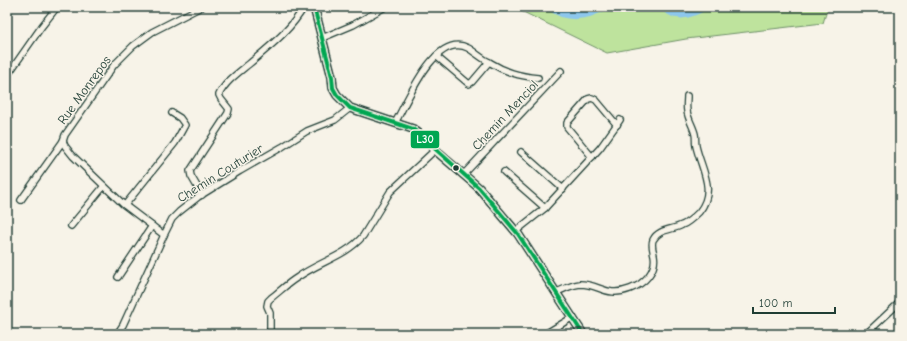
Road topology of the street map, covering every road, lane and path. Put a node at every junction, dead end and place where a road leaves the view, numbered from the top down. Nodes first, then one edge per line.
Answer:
1 (57, 7) edge
2 (201, 7) edge
3 (304, 7) edge
4 (314, 7) edge
5 (382, 8) edge
6 (322, 38) junction
7 (436, 56) junction
8 (489, 62) junction
9 (561, 72) dead end
10 (7, 76) edge
11 (538, 78) dead end
12 (687, 96) dead end
13 (350, 108) junction
14 (172, 113) dead end
15 (395, 123) junction
16 (63, 141) junction
17 (435, 150) junction
18 (522, 152) dead end
19 (592, 157) junction
20 (504, 172) dead end
21 (464, 174) junction
22 (104, 186) junction
23 (563, 189) junction
24 (202, 195) junction
25 (21, 200) dead end
26 (125, 205) junction
27 (545, 208) junction
28 (71, 226) dead end
29 (152, 226) junction
30 (516, 231) junction
31 (164, 235) junction
32 (118, 277) dead end
33 (557, 292) junction
34 (900, 302) edge
35 (573, 317) junction
36 (118, 334) edge
37 (270, 334) edge
38 (544, 334) edge
39 (583, 334) edge
40 (866, 334) edge

1 - 10 street
2 - 16 street, Rue Monrepos
3 - 24 street
4 - 6 main road
5 - 6 street
6 - 13 main road
7 - 8 street, Chemin Menciol
7 - 8 street
7 - 15 street, Chemin Menciol
8 - 11 street, Chemin Menciol
9 - 21 street, Chemin Menciol
12 - 33 street
13 - 15 main road
13 - 24 street, Chemin Couturier
14 - 26 street
15 - 17 main road
16 - 22 street, Rue Monrepos
16 - 25 street
17 - 21 main road
17 - 37 street
18 - 23 street
19 - 19 street
19 - 23 street
20 - 27 street
21 - 30 main road
22 - 26 street, Rue Monrepos
22 - 28 street
23 - 27 street
24 - 31 street, Chemin Couturier
26 - 29 street, Rue Monrepos
27 - 30 street
29 - 31 street, Rue Monrepos
29 - 32 street
30 - 33 main road
31 - 36 street, Chemin Couturier
33 - 35 main road
34 - 40 street
35 - 38 street
35 - 39 main road

